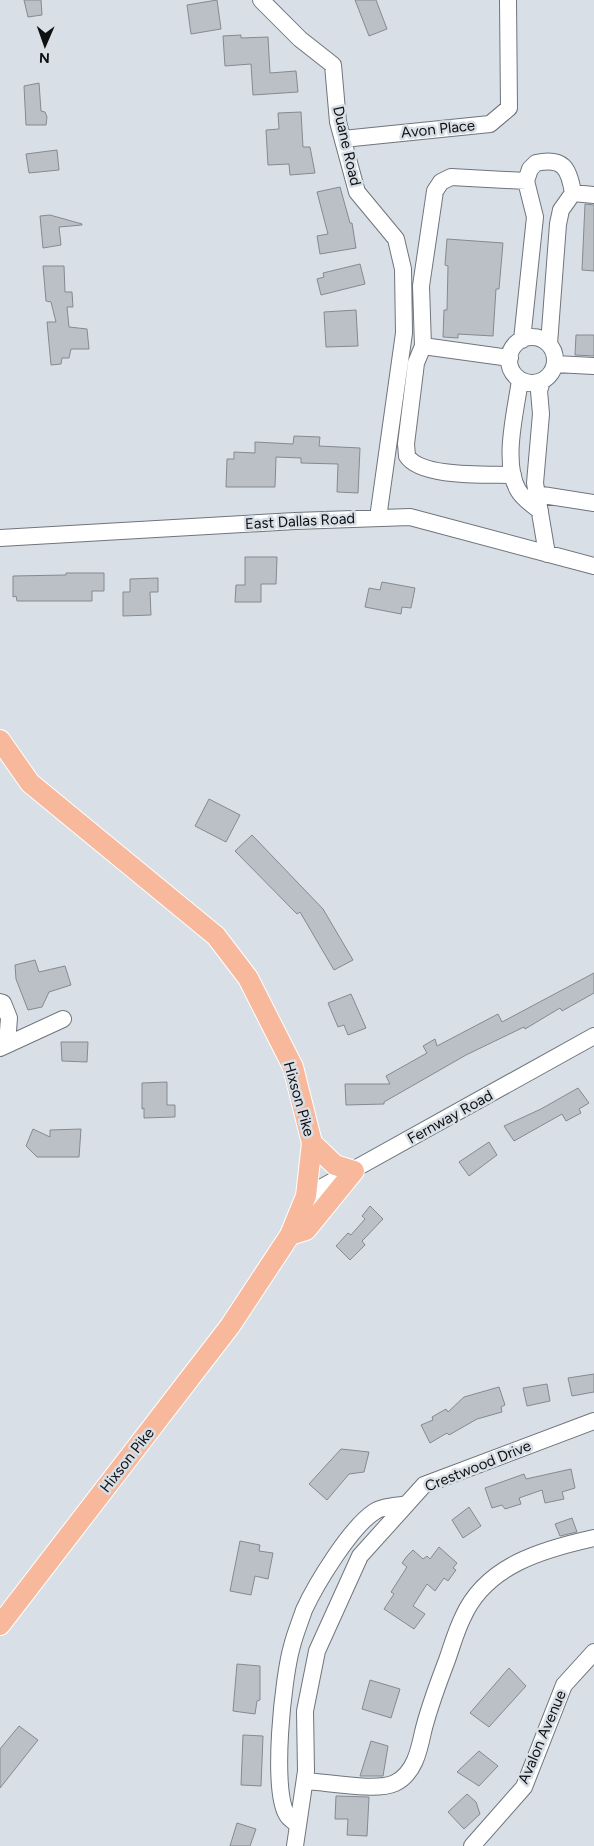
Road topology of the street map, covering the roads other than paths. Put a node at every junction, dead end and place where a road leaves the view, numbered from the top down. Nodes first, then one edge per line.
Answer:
1 (261, 0) edge
2 (508, 0) edge
3 (343, 139) junction
4 (526, 181) junction
5 (573, 193) junction
6 (594, 195) edge
7 (522, 340) junction
8 (549, 344) junction
9 (423, 346) junction
10 (510, 358) junction
11 (555, 364) junction
12 (594, 366) edge
13 (520, 380) junction
14 (542, 381) junction
15 (513, 475) junction
16 (536, 494) junction
17 (594, 503) edge
18 (540, 511) junction
19 (378, 518) junction
20 (0, 538) edge
21 (548, 554) junction
22 (594, 566) edge
23 (3, 749) edge
24 (0, 1002) edge
25 (63, 1019) dead end
26 (594, 1036) edge
27 (3, 1046) edge
28 (312, 1142) junction
29 (354, 1171) junction
30 (306, 1196) junction
31 (290, 1235) junction
32 (594, 1421) edge
33 (407, 1504) junction
34 (594, 1538) edge
35 (1, 1622) edge
36 (594, 1652) edge
37 (305, 1781) junction
38 (298, 1824) junction
39 (295, 1846) edge
40 (472, 1846) edge

1 - 3 street, Duane Road
2 - 3 street, Avon Place
3 - 19 street, Duane Road
4 - 5 street
4 - 7 street
4 - 9 street
5 - 6 street
5 - 8 street
7 - 8 street
7 - 10 street
8 - 11 street
9 - 10 street
9 - 15 street
10 - 13 street
11 - 12 street
11 - 14 street
13 - 14 street
13 - 15 street
14 - 16 street
15 - 18 street
16 - 17 street
16 - 18 street
18 - 21 street
19 - 20 street, East Dallas Road
19 - 21 street, East Dallas Road
21 - 22 street, East Dallas Road
23 - 28 main road, Hixson Pike
24 - 27 street
25 - 27 street
26 - 29 street, Fernway Road
28 - 29 main road
28 - 30 main road, Hixson Pike
29 - 30 street, Fernway Road
29 - 31 main road
30 - 31 main road, Hixson Pike
31 - 35 main road, Hixson Pike
32 - 33 street, Crestwood Drive
33 - 37 street, Crestwood Drive
33 - 38 street
34 - 37 street
36 - 40 street, Avalon Avenue
37 - 38 street, Crestwood Drive
38 - 39 street, Crestwood Drive

